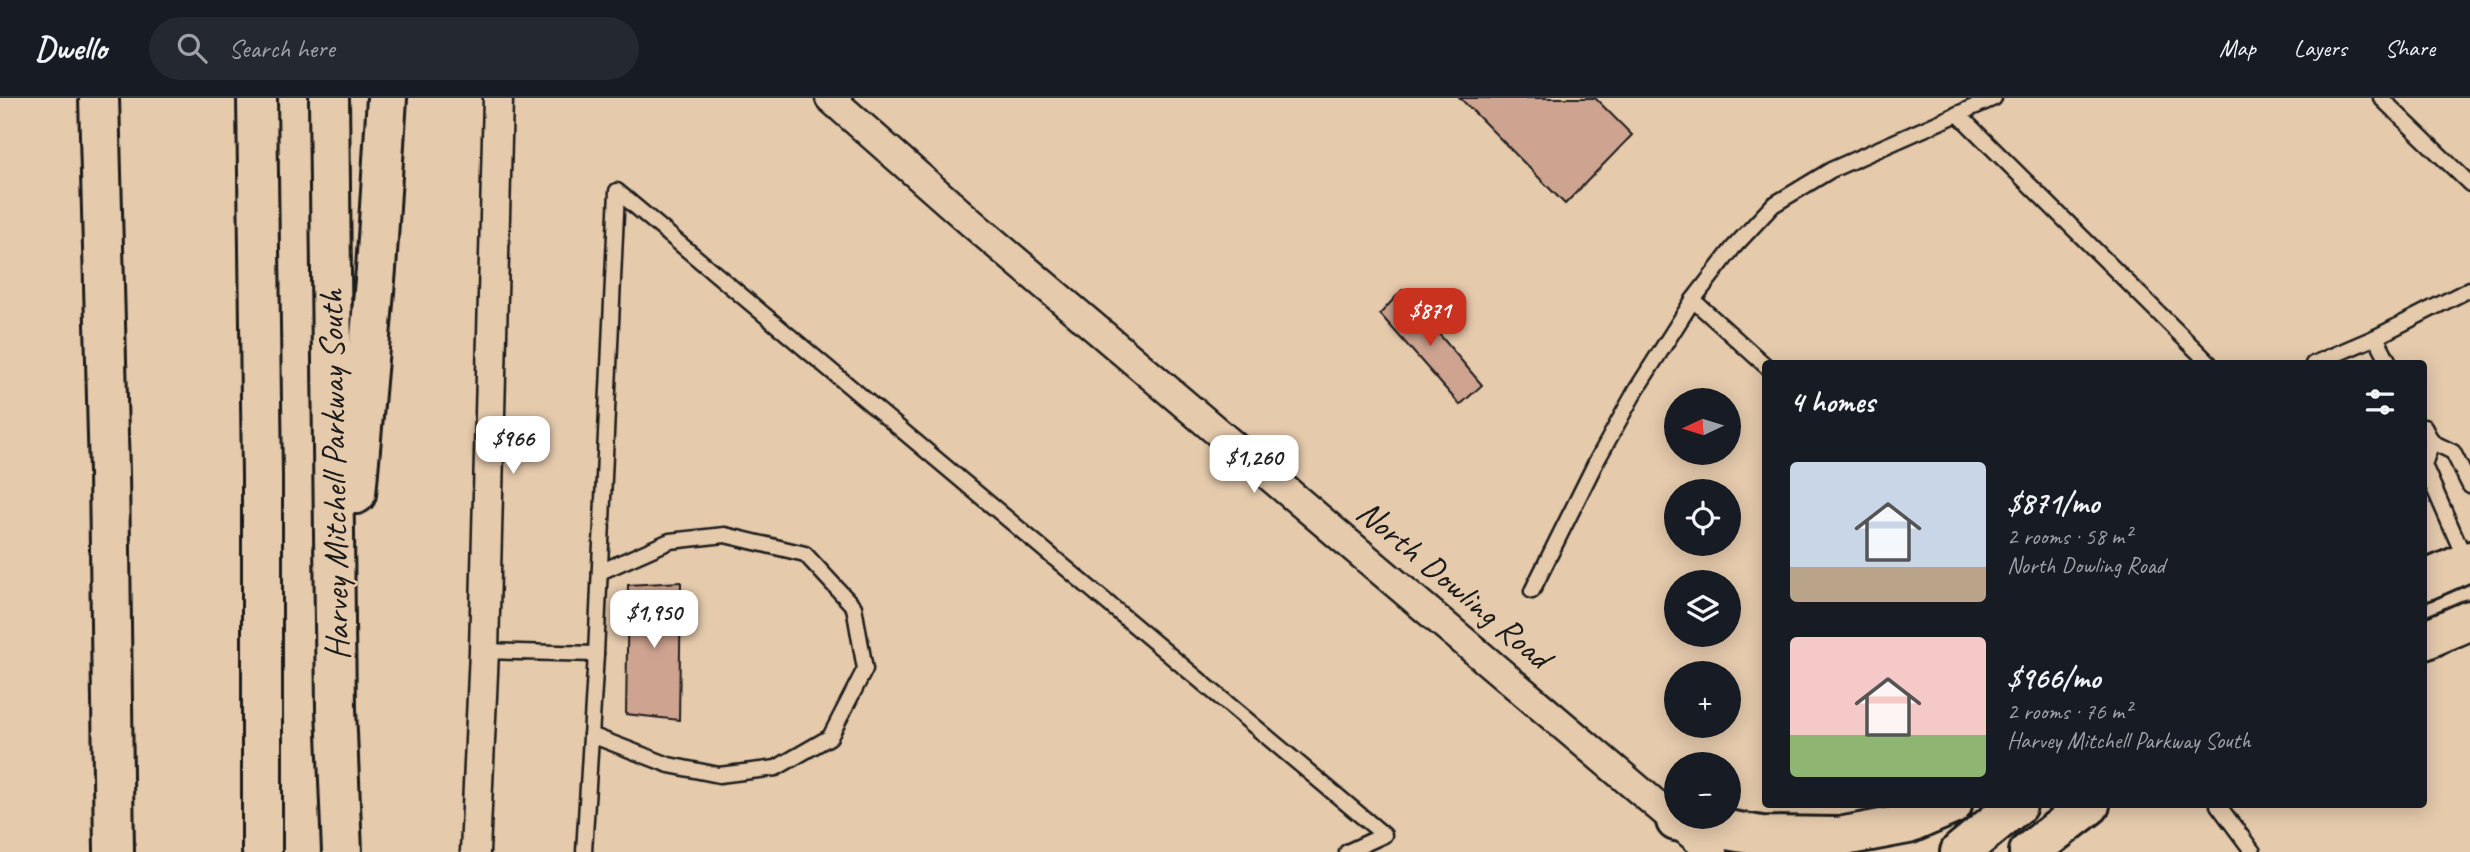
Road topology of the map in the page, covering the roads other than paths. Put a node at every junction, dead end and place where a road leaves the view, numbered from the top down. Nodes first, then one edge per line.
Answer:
1 (99, 98) edge
2 (257, 98) edge
3 (329, 98) edge
4 (387, 98) edge
5 (498, 98) edge
6 (830, 98) edge
7 (1994, 98) edge
8 (2381, 98) edge
9 (1958, 114) junction
10 (2470, 184) edge
11 (2470, 289) edge
12 (1693, 300) junction
13 (2376, 337) junction
14 (2206, 360) edge
15 (2322, 360) edge
16 (2388, 360) edge
17 (1762, 362) edge
18 (2427, 433) edge
19 (2432, 442) junction
20 (2427, 456) edge
21 (2427, 472) edge
22 (2470, 486) edge
23 (2468, 561) edge
24 (600, 572) junction
25 (2427, 580) edge
26 (1532, 592) dead end
27 (2470, 620) edge
28 (2427, 639) edge
29 (484, 651) junction
30 (596, 654) junction
31 (336, 709) junction
32 (591, 735) junction
33 (1945, 808) edge
34 (2013, 808) edge
35 (2086, 808) edge
36 (2220, 808) edge
37 (1664, 811) edge
38 (1686, 829) edge
39 (1721, 829) edge
40 (114, 852) edge
41 (262, 852) edge
42 (342, 852) edge
43 (475, 852) edge
44 (584, 852) edge
45 (1347, 852) edge
46 (1713, 852) edge
47 (1960, 852) edge
48 (2029, 852) edge
49 (2253, 852) edge

1 - 40 main road
2 - 41 main road, Harvey Mitchell Parkway South
3 - 31 main road, Harvey Mitchell Parkway South
4 - 31 main road
5 - 29 street
6 - 37 street, North Dowling Road
7 - 9 lane
8 - 10 lane
9 - 12 lane
9 - 14 lane
11 - 13 lane
12 - 17 lane
12 - 26 lane
13 - 15 lane
13 - 16 lane
18 - 19 lane
19 - 20 lane
19 - 22 lane
21 - 23 lane
23 - 25 main road
24 - 30 lane
24 - 32 lane
24 - 45 lane
27 - 28 main road
29 - 30 lane
29 - 43 street
30 - 32 lane
31 - 42 main road, Harvey Mitchell Parkway South
32 - 44 lane
33 - 39 main road
34 - 47 main road
35 - 48 main road
36 - 49 lane
38 - 46 street, North Dowling Road

